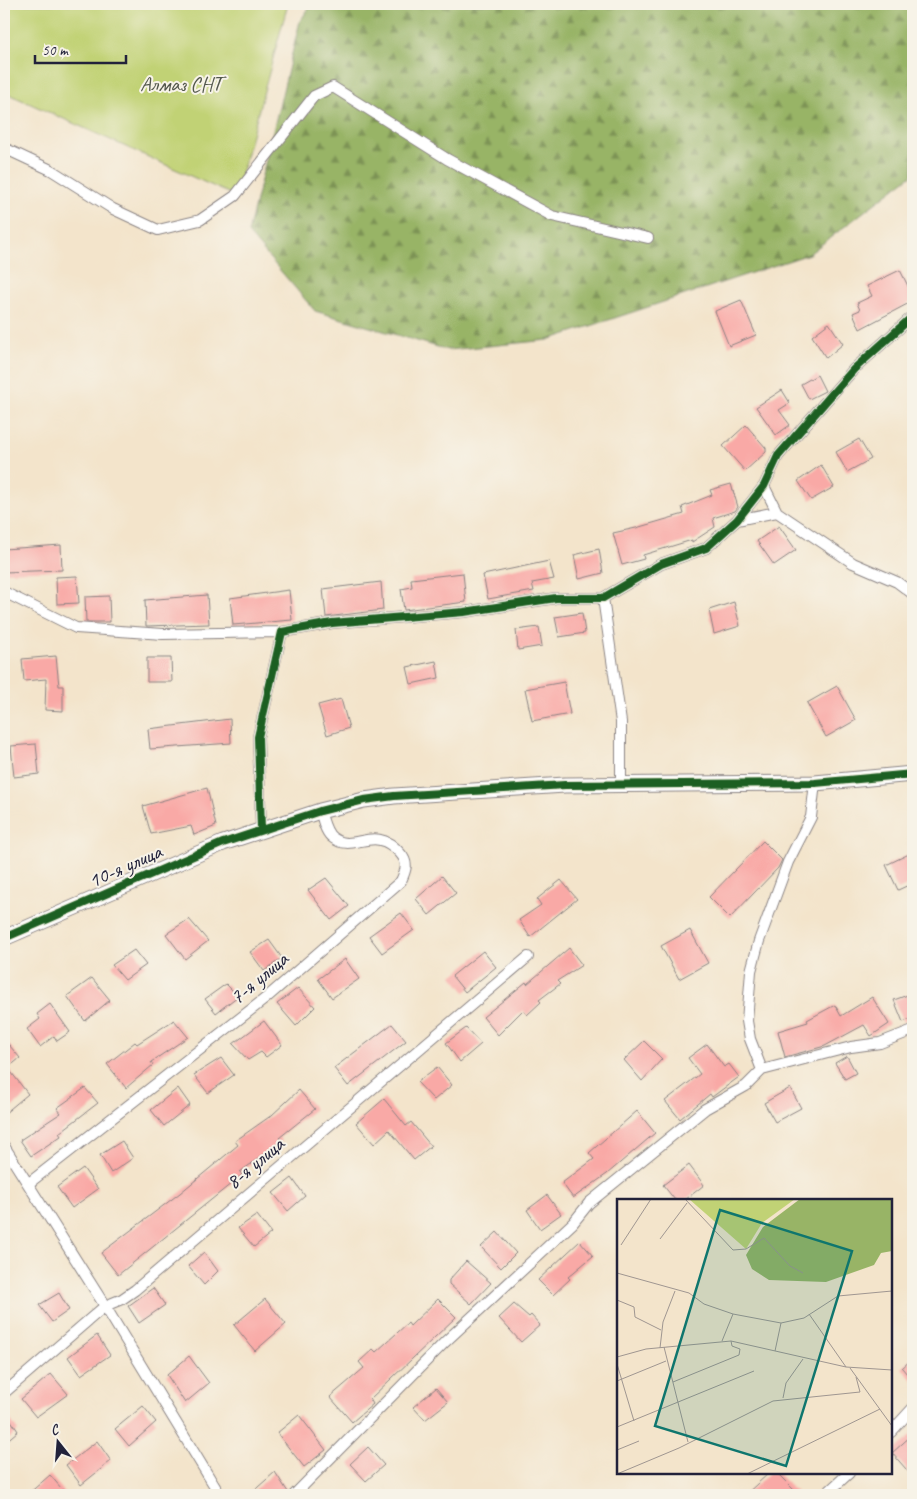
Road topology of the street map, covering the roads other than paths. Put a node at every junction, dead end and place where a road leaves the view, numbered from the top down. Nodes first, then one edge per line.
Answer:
1 (4, 148) edge
2 (648, 238) dead end
3 (913, 316) edge
4 (764, 486) junction
5 (777, 512) junction
6 (738, 520) junction
7 (4, 592) edge
8 (913, 594) edge
9 (603, 598) junction
10 (282, 632) junction
11 (913, 774) edge
12 (815, 783) junction
13 (621, 785) junction
14 (320, 811) junction
15 (261, 829) junction
16 (4, 938) edge
17 (528, 957) dead end
18 (913, 1030) edge
19 (762, 1070) junction
20 (4, 1146) edge
21 (29, 1183) junction
22 (105, 1306) junction
23 (4, 1392) edge
24 (913, 1408) edge
25 (892, 1431) edge
26 (848, 1474) edge
27 (220, 1495) edge
28 (294, 1495) edge
29 (825, 1495) edge

1 - 2 street
3 - 4 street
4 - 5 street
4 - 6 street
5 - 6 street
5 - 8 street
6 - 9 street
7 - 10 street
9 - 10 street
9 - 13 street
10 - 15 street
11 - 12 street, 10-я улица
12 - 13 street, 10-я улица
12 - 19 street
13 - 14 street, 10-я улица
14 - 15 street, 10-я улица
14 - 21 street, 7-я улица
15 - 16 street, 10-я улица
17 - 22 street, 8-я улица
18 - 19 street
19 - 28 street
20 - 21 street
21 - 22 street
22 - 23 street, 8-я улица
22 - 27 street
24 - 25 street
26 - 29 street

